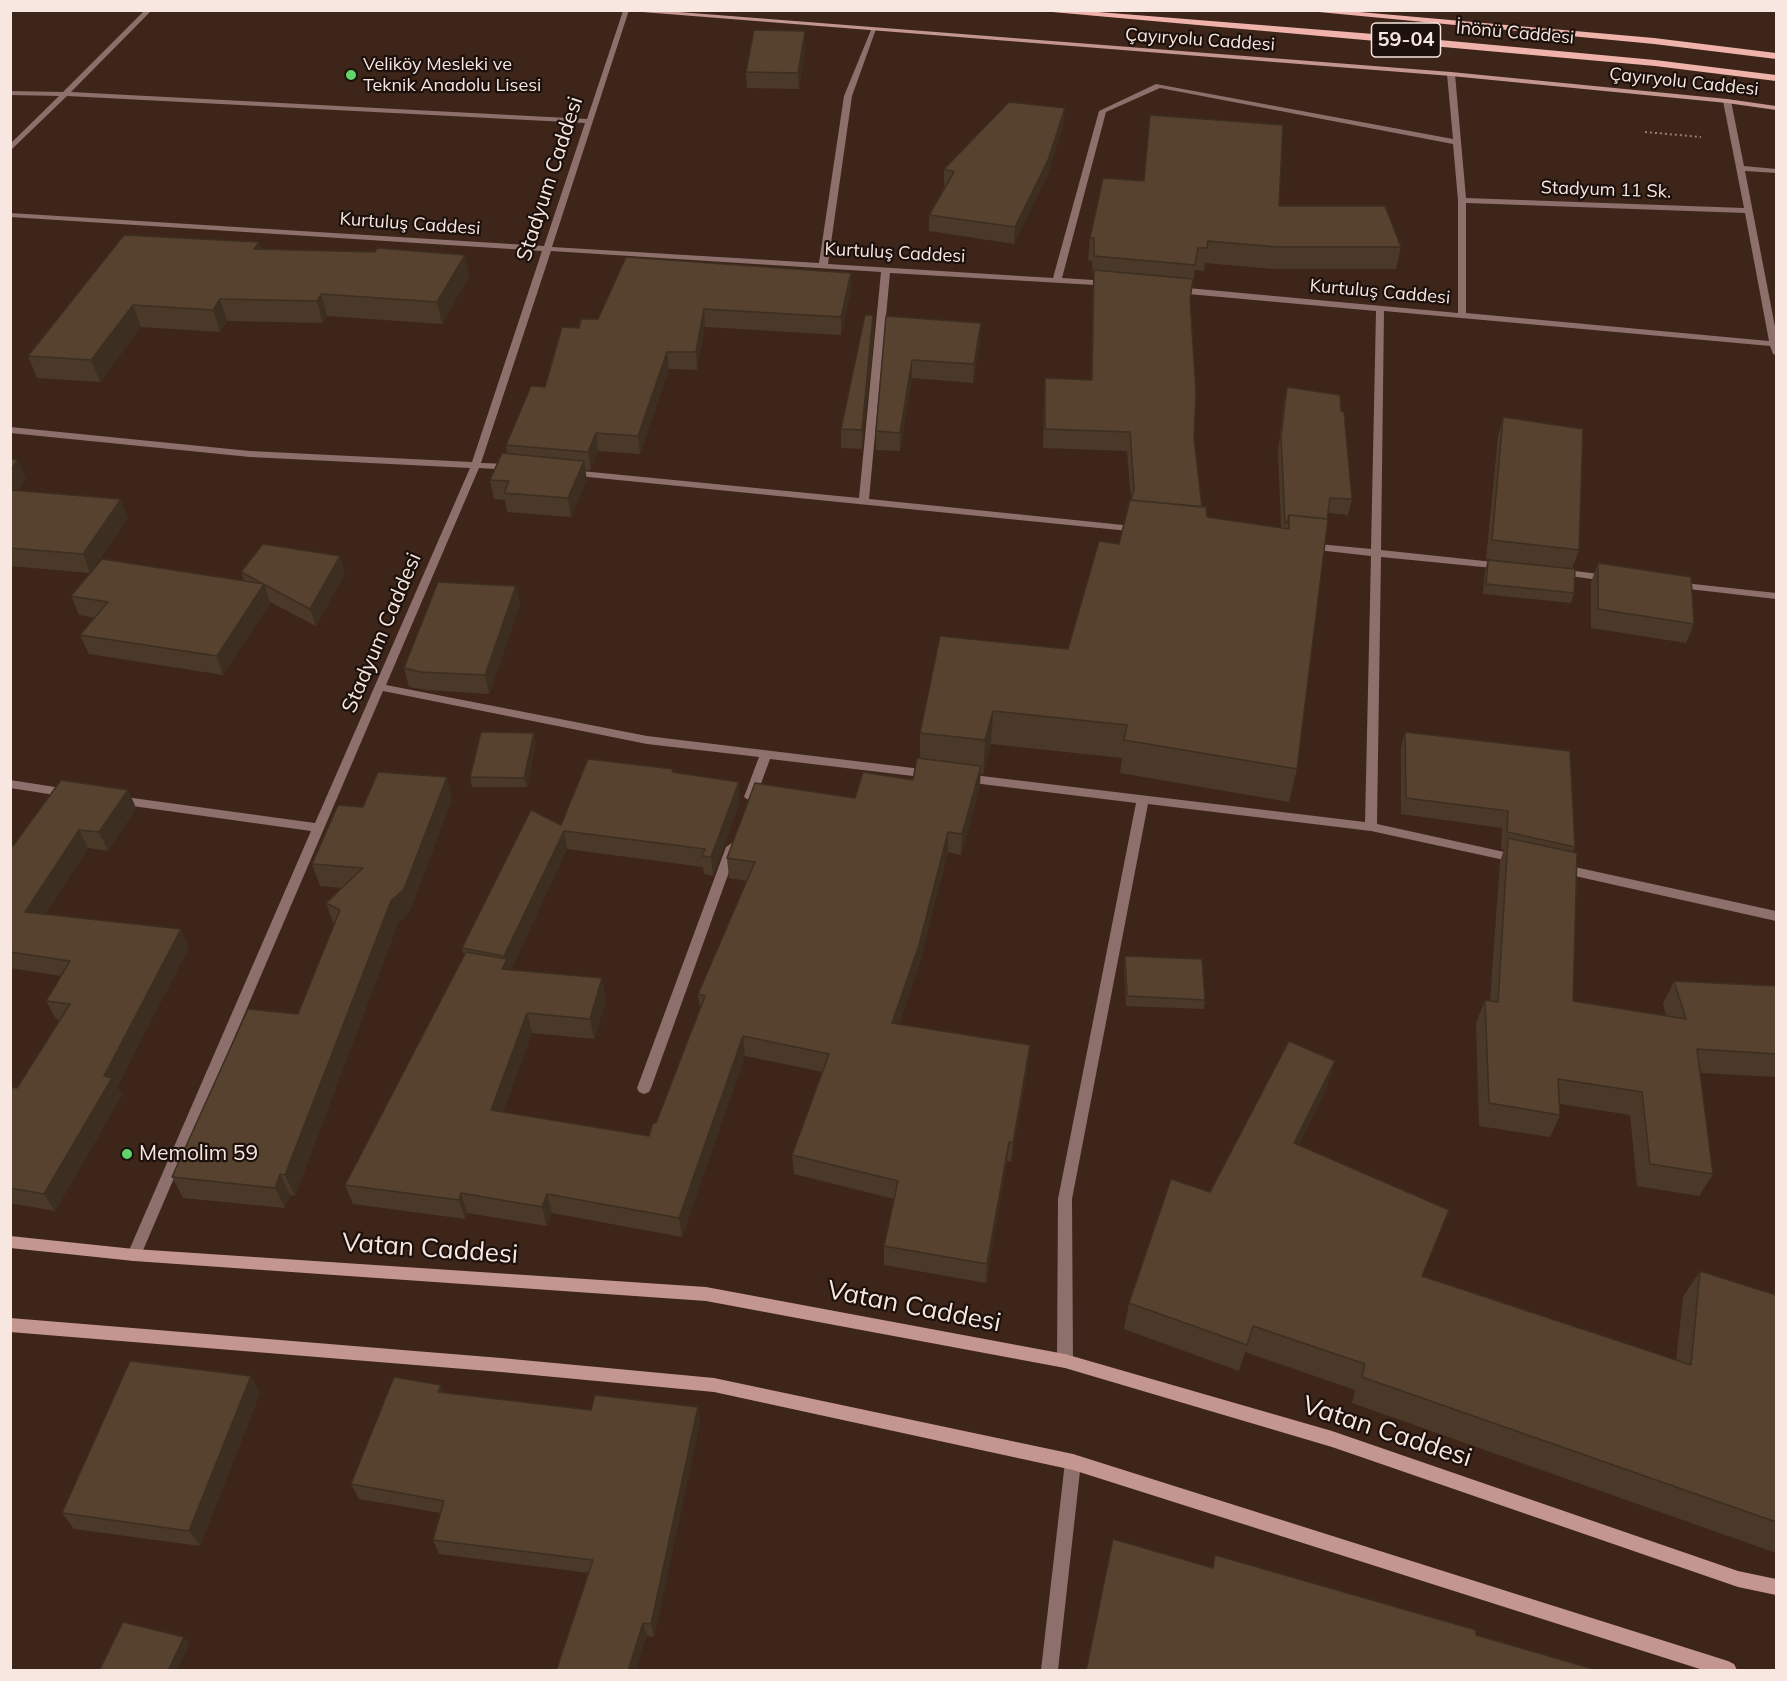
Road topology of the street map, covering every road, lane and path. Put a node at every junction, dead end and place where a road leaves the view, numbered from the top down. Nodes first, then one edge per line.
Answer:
1 (149, 10) edge
2 (620, 10) edge
3 (1034, 10) edge
4 (1302, 10) edge
5 (626, 11) edge
6 (874, 30) junction
7 (1776, 56) edge
8 (1451, 74) junction
9 (1776, 78) edge
10 (10, 93) edge
11 (66, 94) junction
12 (1727, 101) junction
13 (1776, 108) edge
14 (590, 121) junction
15 (1645, 132) dead end
16 (1735, 140) junction
17 (1457, 142) junction
18 (10, 149) edge
19 (1740, 168) junction
20 (1776, 171) edge
21 (1462, 200) junction
22 (1748, 211) junction
23 (10, 215) edge
24 (548, 249) junction
25 (823, 266) junction
26 (886, 269) junction
27 (1057, 280) junction
28 (1117, 285) edge
29 (1165, 289) edge
30 (1380, 308) junction
31 (1462, 316) junction
32 (1776, 346) edge
33 (10, 430) edge
34 (476, 464) junction
35 (523, 469) edge
36 (558, 472) edge
37 (864, 502) junction
38 (1149, 530) edge
39 (1303, 545) edge
40 (1374, 552) junction
41 (1516, 568) edge
42 (1552, 572) edge
43 (1623, 579) edge
44 (1658, 583) edge
45 (1776, 596) edge
46 (380, 687) junction
47 (766, 754) junction
48 (10, 784) edge
49 (82, 795) edge
50 (105, 798) edge
51 (1143, 800) junction
52 (746, 809) edge
53 (1371, 827) junction
54 (319, 828) junction
55 (738, 832) edge
56 (1776, 916) edge
57 (644, 1088) dead end
58 (10, 1242) edge
59 (134, 1255) junction
60 (10, 1326) edge
61 (1065, 1361) junction
62 (1073, 1462) junction
63 (1776, 1587) edge
64 (1049, 1671) edge
65 (1728, 1671) edge

1 - 11 street
2 - 5 main road, Çayıryolu Caddesi
3 - 9 main road, İnönü Caddesi / 59-04
4 - 7 main road, 59-04
5 - 6 main road, Çayıryolu Caddesi
5 - 14 street, Stadyum Caddesi
6 - 8 main road, Çayıryolu Caddesi
6 - 25 street
8 - 12 main road, Çayıryolu Caddesi
8 - 17 street
10 - 11 street
11 - 14 street
11 - 18 street
12 - 13 main road, Çayıryolu Caddesi
12 - 16 street
14 - 24 street, Stadyum Caddesi
15 - 16 path
16 - 19 street
17 - 21 street
17 - 27 street
19 - 20 street
19 - 22 street
21 - 22 street, Stadyum 11 Sk.
21 - 31 street
22 - 32 street
23 - 24 street, Kurtuluş Caddesi
24 - 25 street, Kurtuluş Caddesi
24 - 34 street, Stadyum Caddesi
25 - 26 street, Kurtuluş Caddesi
26 - 27 street, Kurtuluş Caddesi
26 - 37 street
27 - 28 street, Kurtuluş Caddesi
29 - 30 street, Kurtuluş Caddesi
30 - 31 street, Kurtuluş Caddesi
30 - 40 street
31 - 32 street, Kurtuluş Caddesi
33 - 34 street
34 - 35 street
34 - 46 street, Stadyum Caddesi
36 - 37 street
37 - 38 street
39 - 40 street
40 - 41 street
40 - 53 street
42 - 43 street
44 - 45 street
46 - 47 street
46 - 54 street, Stadyum Caddesi
47 - 51 street
47 - 52 street
48 - 49 street
50 - 54 street
51 - 53 street
51 - 61 street
53 - 56 street
54 - 59 street, Stadyum Caddesi
55 - 57 street
58 - 59 main road, Vatan Caddesi
59 - 61 main road, Vatan Caddesi
60 - 62 main road
61 - 63 main road, Vatan Caddesi
62 - 64 street
62 - 65 main road

